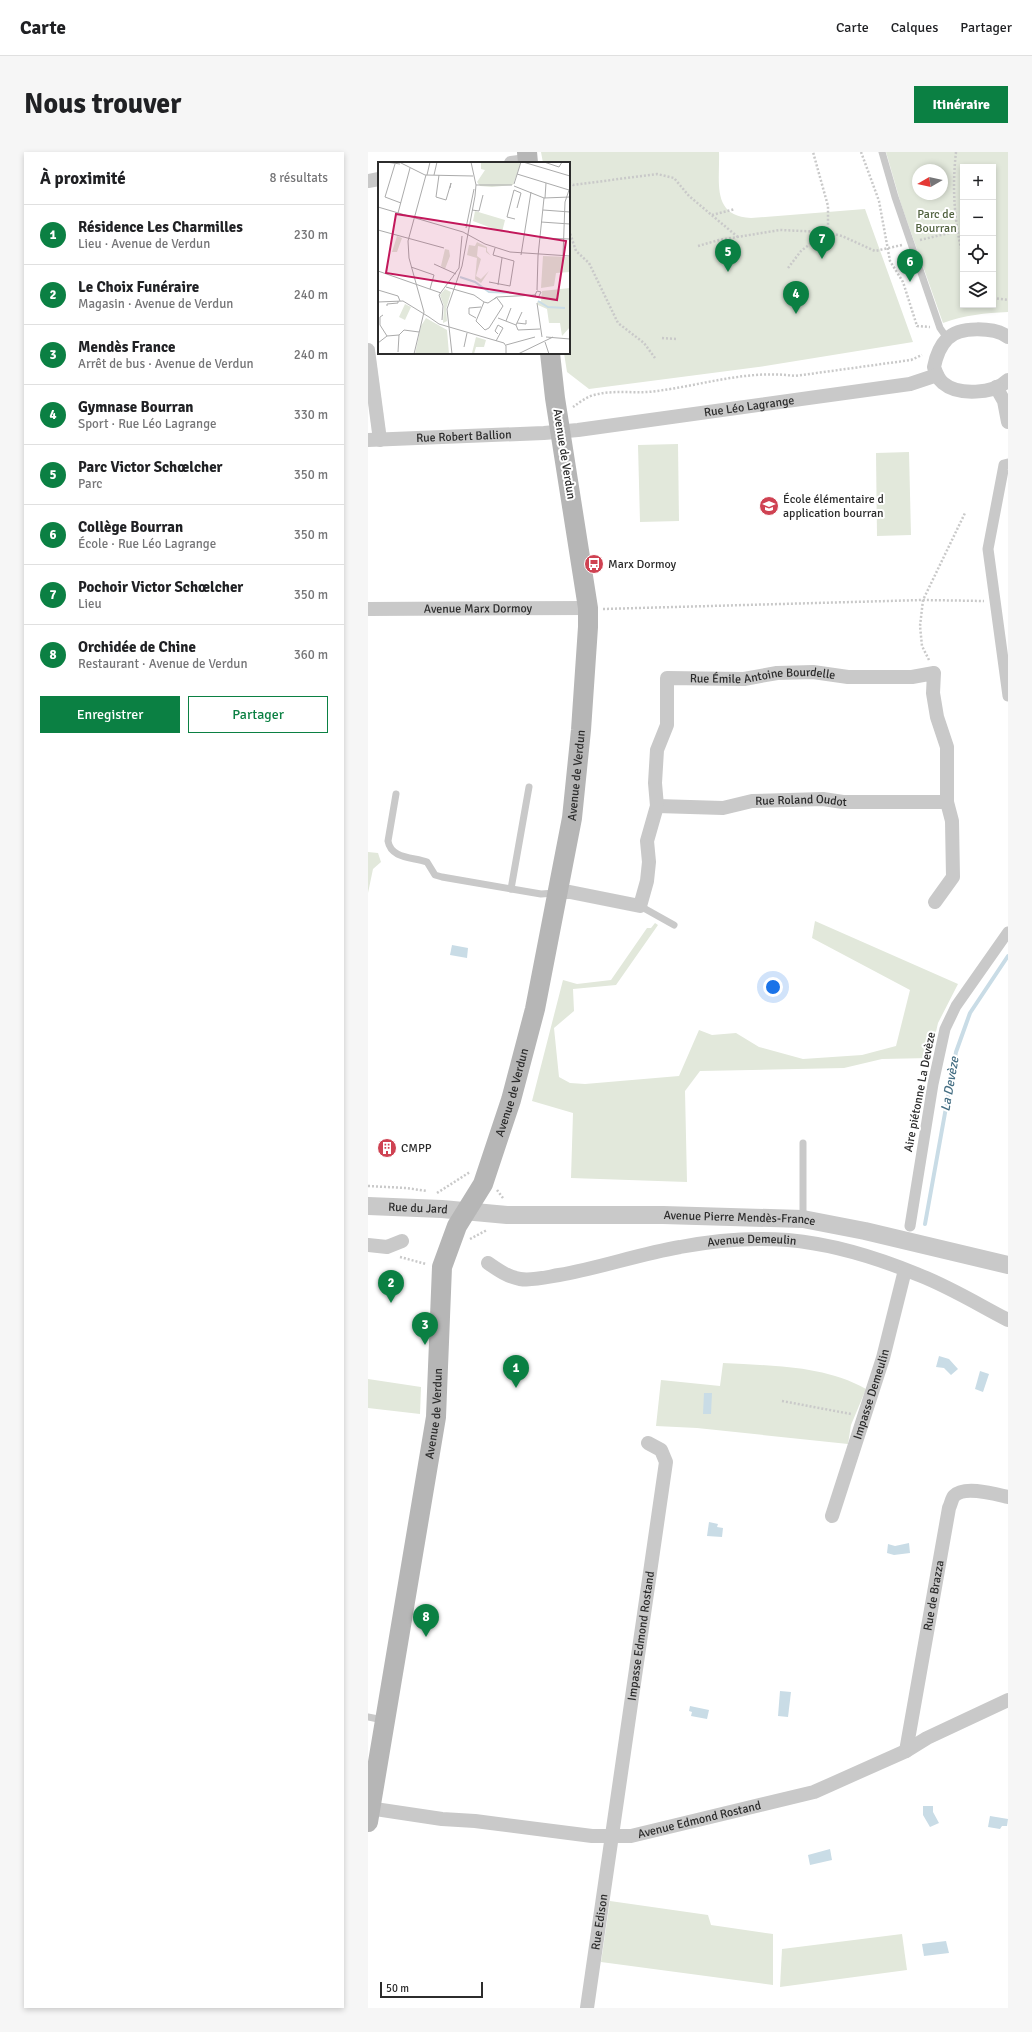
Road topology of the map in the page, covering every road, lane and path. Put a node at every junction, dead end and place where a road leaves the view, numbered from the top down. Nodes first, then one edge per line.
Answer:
1 (813, 152) edge
2 (861, 152) edge
3 (882, 152) edge
4 (956, 152) edge
5 (378, 179) edge
6 (368, 181) edge
7 (570, 184) edge
8 (735, 209) dead end
9 (711, 216) junction
10 (958, 231) junction
11 (825, 232) junction
12 (570, 233) edge
13 (739, 238) junction
14 (960, 241) edge
15 (910, 242) junction
16 (698, 246) dead end
17 (886, 248) junction
18 (788, 268) dead end
19 (996, 298) edge
20 (1008, 300) edge
21 (944, 333) junction
22 (1008, 337) edge
23 (662, 338) dead end
24 (676, 339) dead end
25 (368, 350) edge
26 (924, 353) dead end
27 (550, 354) edge
28 (655, 358) dead end
29 (937, 375) junction
30 (1002, 384) edge
31 (1008, 422) edge
32 (560, 431) junction
33 (374, 440) edge
34 (1008, 464) edge
35 (965, 513) dead end
36 (923, 600) junction
37 (995, 600) junction
38 (368, 609) edge
39 (595, 609) junction
40 (934, 674) junction
41 (1008, 696) edge
42 (529, 787) dead end
43 (396, 794) dead end
44 (947, 802) junction
45 (657, 806) junction
46 (511, 889) junction
47 (559, 892) junction
48 (935, 902) dead end
49 (640, 906) junction
50 (674, 925) dead end
51 (1008, 932) edge
52 (803, 1143) dead end
53 (486, 1176) junction
54 (437, 1193) dead end
55 (368, 1206) edge
56 (467, 1211) junction
57 (803, 1219) junction
58 (910, 1226) dead end
59 (402, 1241) dead end
60 (368, 1245) edge
61 (387, 1247) junction
62 (488, 1263) dead end
63 (1008, 1265) edge
64 (442, 1267) junction
65 (905, 1270) junction
66 (1008, 1320) edge
67 (782, 1401) dead end
68 (864, 1417) junction
69 (648, 1443) dead end
70 (1008, 1497) edge
71 (832, 1516) dead end
72 (1008, 1700) edge
73 (377, 1719) edge
74 (906, 1751) junction
75 (369, 1813) edge
76 (611, 1836) junction
77 (587, 2008) edge

1 - 11 path
2 - 17 path
3 - 15 lane
4 - 10 path
5 - 6 street
7 - 9 path
8 - 9 path
9 - 13 path
10 - 14 path
10 - 15 path
11 - 13 path
11 - 17 path
11 - 18 path
12 - 28 path
13 - 16 path
15 - 17 path
15 - 21 lane
17 - 21 path
19 - 20 path
21 - 22 street
21 - 29 street
23 - 24 path
25 - 33 street
26 - 32 path
27 - 32 main road, Avenue de Verdun
29 - 30 street
29 - 32 street, Rue Léo Lagrange
30 - 31 street
32 - 33 street, Rue Robert Ballion
32 - 39 main road, Avenue de Verdun
34 - 37 street
35 - 36 path
36 - 37 path
36 - 39 path
36 - 40 path
37 - 41 street
38 - 39 street, Avenue Marx Dormoy
39 - 47 main road, Avenue de Verdun
40 - 44 street
40 - 45 street, Rue Émile Antoine Bourdelle
42 - 46 lane
43 - 46 lane
44 - 45 street, Rue Roland Oudot
44 - 48 street
45 - 49 street, Rue Émile Antoine Bourdelle
46 - 47 lane
47 - 49 street
47 - 53 main road, Avenue de Verdun
49 - 50 lane
51 - 58 street, Aire piétonne La Devèze
52 - 57 lane
53 - 54 path
53 - 56 main road, Avenue de Verdun
55 - 56 street, Rue du Jard
56 - 57 street, Avenue Pierre Mendès-France
56 - 64 main road, Avenue de Verdun
57 - 63 street, Avenue Pierre Mendès-France
59 - 61 street
60 - 61 street
61 - 64 path
62 - 65 street, Avenue Demeulin
64 - 73 main road, Avenue de Verdun
65 - 66 street, Avenue Demeulin
65 - 68 street, Impasse Demeulin
67 - 68 path
68 - 71 street, Impasse Demeulin
69 - 76 street, Impasse Edmond Rostand
70 - 74 street, Rue de Brazza
72 - 74 street, Avenue Edmond Rostand
73 - 75 main road, Avenue de Verdun
74 - 76 street, Avenue Edmond Rostand
75 - 76 street, Avenue Edmond Rostand
76 - 77 street, Rue Edison

